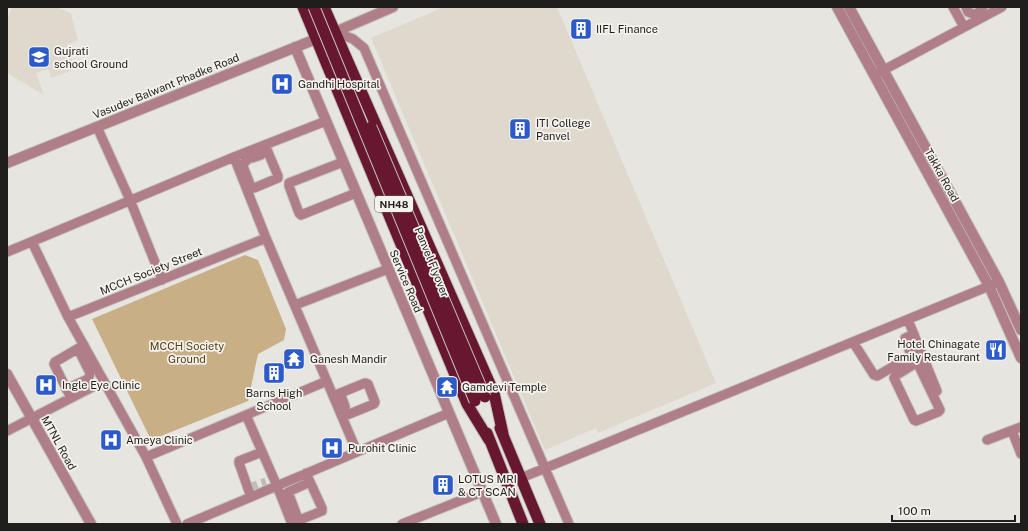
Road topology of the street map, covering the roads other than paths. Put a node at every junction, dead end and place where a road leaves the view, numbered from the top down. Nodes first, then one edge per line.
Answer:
1 (303, 7) edge
2 (314, 7) edge
3 (320, 7) edge
4 (324, 7) edge
5 (393, 7) edge
6 (837, 7) edge
7 (849, 7) edge
8 (953, 7) edge
9 (966, 7) edge
10 (983, 7) edge
11 (1002, 7) edge
12 (978, 17) junction
13 (964, 27) junction
14 (335, 32) junction
15 (316, 39) junction
16 (295, 47) junction
17 (883, 70) junction
18 (874, 75) junction
19 (326, 121) junction
20 (97, 127) junction
21 (265, 145) junction
22 (247, 152) junction
23 (261, 155) dead end
24 (234, 157) junction
25 (343, 162) junction
26 (7, 163) edge
27 (248, 186) junction
28 (356, 193) junction
29 (130, 200) junction
30 (266, 238) junction
31 (32, 242) junction
32 (7, 252) edge
33 (388, 269) junction
34 (162, 280) junction
35 (999, 282) junction
36 (989, 286) junction
37 (294, 305) junction
38 (68, 317) junction
39 (908, 320) junction
40 (1021, 330) edge
41 (853, 342) junction
42 (81, 347) junction
43 (918, 357) junction
44 (1021, 358) edge
45 (89, 362) junction
46 (7, 374) edge
47 (104, 381) junction
48 (327, 381) junction
49 (80, 388) junction
50 (66, 389) junction
51 (337, 395) junction
52 (71, 398) junction
53 (480, 399) junction
54 (341, 413) junction
55 (449, 413) junction
56 (246, 415) junction
57 (31, 418) junction
58 (1017, 429) edge
59 (7, 431) edge
60 (503, 434) junction
61 (489, 440) junction
62 (987, 440) dead end
63 (262, 452) junction
64 (357, 452) junction
65 (1021, 454) edge
66 (146, 457) junction
67 (546, 468) junction
68 (306, 473) junction
69 (521, 478) junction
70 (274, 482) junction
71 (310, 482) junction
72 (251, 491) junction
73 (288, 492) junction
74 (482, 492) junction
75 (294, 521) edge
76 (87, 523) edge
77 (177, 524) edge
78 (187, 524) edge
79 (402, 524) edge
80 (496, 524) edge
81 (523, 524) edge
82 (540, 524) edge
83 (569, 524) edge

1 - 15 highway
2 - 53 highway, Panvel Flyover / NH48, bridge
3 - 53 highway, Panvel Flyover / NH48, bridge
4 - 14 highway
5 - 14 street, Vasudev Balwant Phadke Road
6 - 18 street, Takka Road
7 - 17 street, Takka Road
8 - 13 street
9 - 12 street
10 - 12 street
11 - 12 street
12 - 13 street
13 - 17 street
14 - 15 street, Vasudev Balwant Phadke Road
14 - 60 highway
14 - 67 street
15 - 16 street, Vasudev Balwant Phadke Road
15 - 61 highway
16 - 19 street, Service Road
16 - 20 street, Vasudev Balwant Phadke Road
17 - 18 street
17 - 35 street, Takka Road
18 - 36 street, Takka Road
19 - 21 street
19 - 25 street, Service Road
20 - 26 street, Vasudev Balwant Phadke Road
20 - 29 street
21 - 22 street
21 - 27 street
22 - 23 street
22 - 24 street
22 - 27 street
24 - 27 street
24 - 29 street
25 - 28 street, Service Road
25 - 28 street
27 - 30 street
28 - 33 street, Service Road
29 - 31 street
29 - 34 street
30 - 34 street, MCCH Society Street
30 - 37 street
31 - 32 street
31 - 38 street
33 - 37 street
33 - 55 street, Service Road
34 - 38 street, MCCH Society Street
35 - 36 street
35 - 40 street, Takka Road
36 - 39 street
36 - 44 street, Takka Road
37 - 48 street
38 - 42 street
39 - 41 street
39 - 43 street
41 - 43 street
41 - 67 street
42 - 45 street
42 - 50 street
43 - 43 street
45 - 47 street
45 - 49 street
46 - 57 street, MTNL Road
47 - 49 street
47 - 66 street
48 - 51 street
48 - 56 street
49 - 50 street
49 - 52 street
50 - 52 street
51 - 54 street
51 - 54 street
52 - 57 street
53 - 60 highway, Panvel Flyover / NH48
53 - 61 highway, Panvel Flyover / NH48
54 - 64 street
55 - 64 street
55 - 74 street, Service Road
56 - 63 street
56 - 66 street
57 - 59 street
57 - 76 street, MTNL Road
58 - 62 street
58 - 65 street
60 - 69 highway, NH48
61 - 81 highway, NH48
63 - 70 street
63 - 72 street
64 - 68 street
66 - 77 street
67 - 69 street
67 - 83 street
68 - 70 street
68 - 71 street
69 - 82 highway, NH48
70 - 72 street
70 - 73 street
70 - 75 street
71 - 73 street
71 - 75 street
72 - 78 street
73 - 75 street
74 - 79 street
74 - 80 street, Service Road

